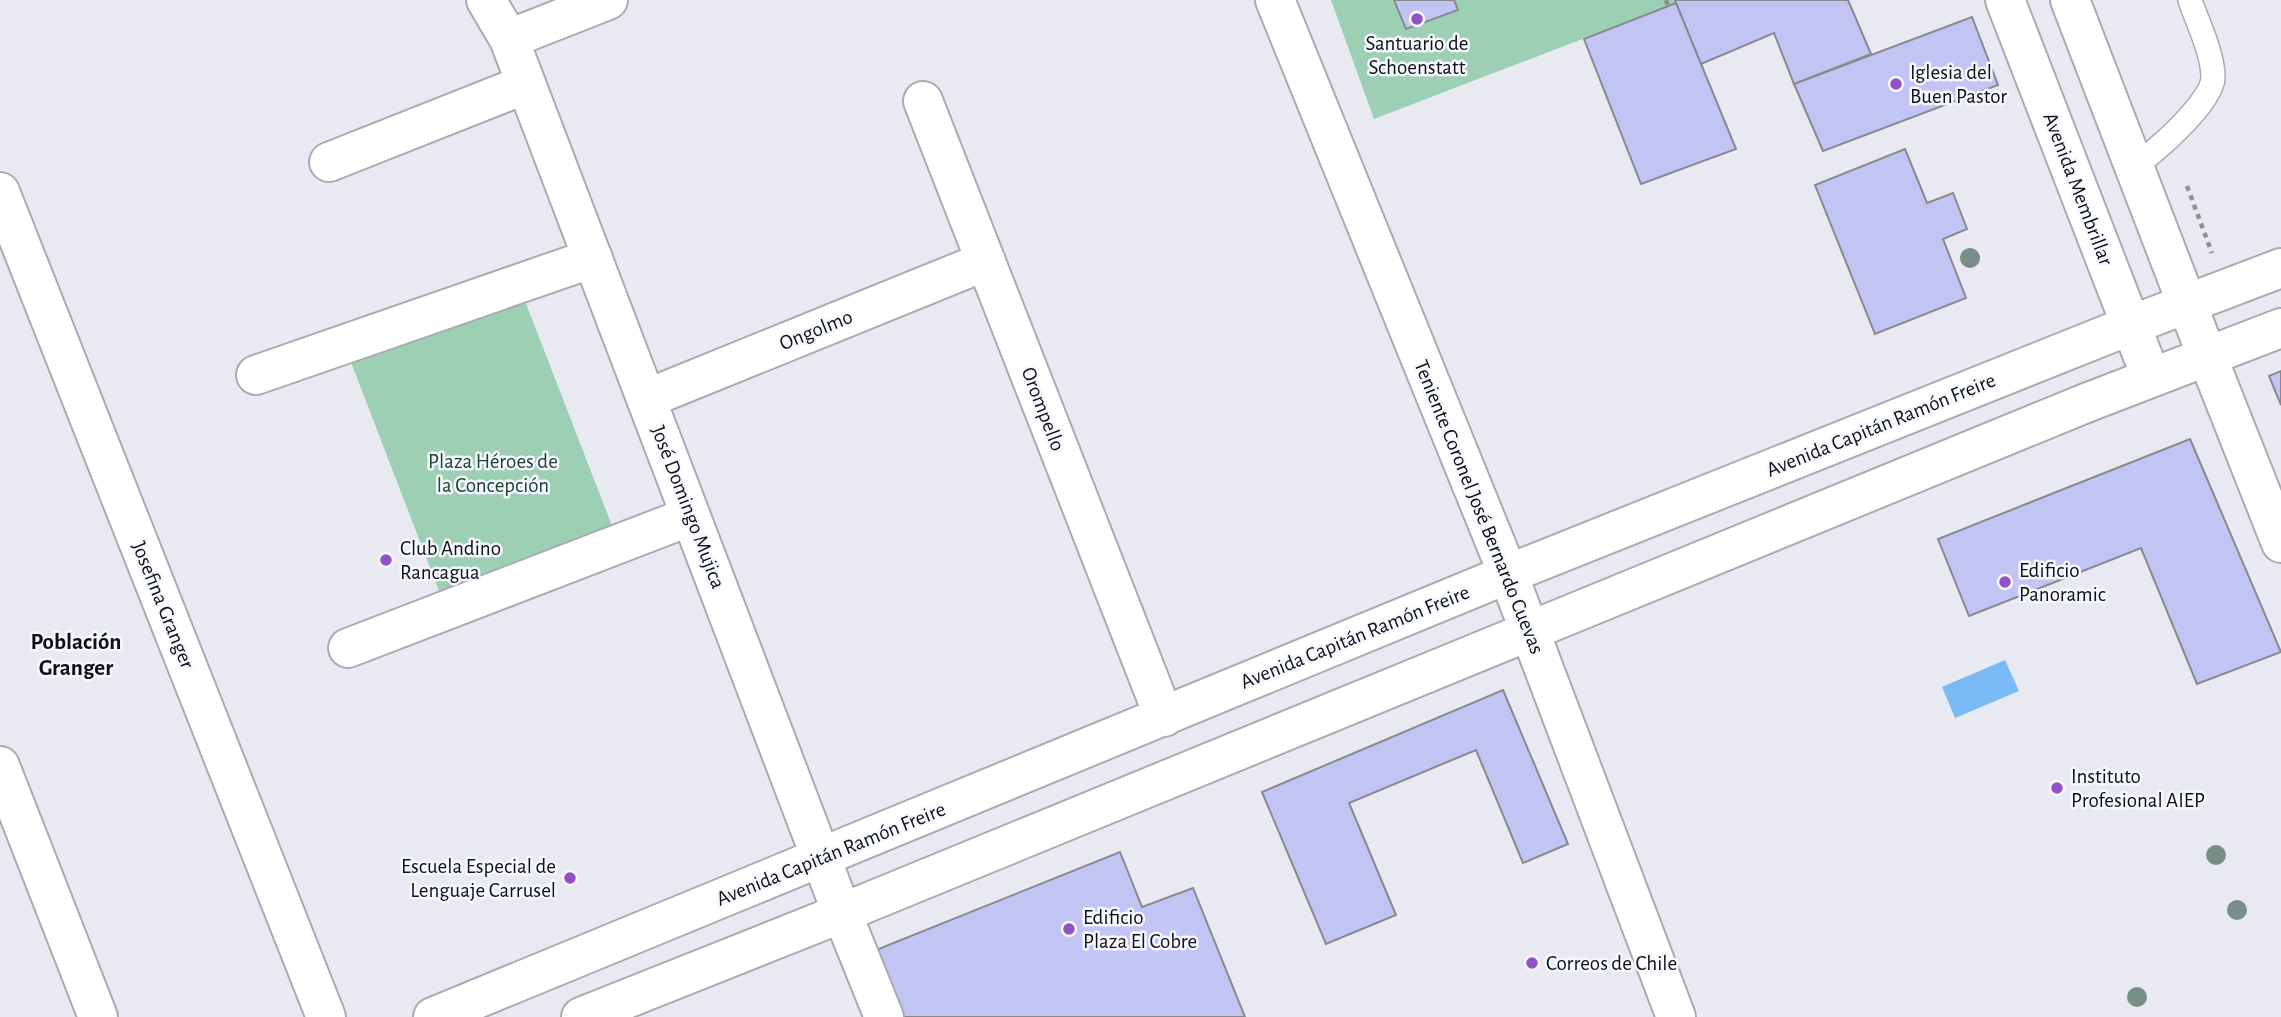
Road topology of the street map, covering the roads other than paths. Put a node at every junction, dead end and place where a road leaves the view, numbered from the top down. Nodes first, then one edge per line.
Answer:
1 (486, 0) edge
2 (608, 0) edge
3 (1275, 0) edge
4 (2005, 0) edge
5 (2070, 0) edge
6 (2190, 0) edge
7 (509, 39) junction
8 (526, 84) junction
9 (923, 101) dead end
10 (329, 162) dead end
11 (2134, 166) junction
12 (0, 192) edge
13 (593, 258) junction
14 (986, 261) junction
15 (2281, 268) edge
16 (2187, 304) junction
17 (2131, 326) junction
18 (2281, 328) edge
19 (2207, 356) junction
20 (256, 375) dead end
21 (2151, 377) junction
22 (646, 399) junction
23 (691, 516) junction
24 (2281, 543) edge
25 (1508, 574) junction
26 (1529, 630) junction
27 (348, 648) dead end
28 (1164, 717) junction
29 (0, 766) edge
30 (822, 859) junction
31 (842, 913) junction
32 (98, 1017) edge
33 (326, 1017) edge
34 (433, 1017) edge
35 (581, 1017) edge
36 (884, 1017) edge
37 (1676, 1017) edge

1 - 7 street, José Domingo Mujica
2 - 7 street
3 - 25 street, Teniente Coronel José Bernardo Cuevas
4 - 17 street, Avenida Membrillar
5 - 11 street
6 - 11 lane
7 - 8 street, José Domingo Mujica
8 - 10 street
8 - 13 street, José Domingo Mujica
9 - 14 street, Orompello
11 - 16 street
12 - 33 street, Josefina Granger
13 - 20 street
13 - 22 street, José Domingo Mujica
14 - 22 street, Ongolmo
14 - 28 street, Orompello
15 - 16 street, Avenida Capitán Ramón Freire
16 - 17 street, Avenida Capitán Ramón Freire
16 - 19 street
17 - 21 street, Avenida Membrillar
17 - 25 street, Avenida Capitán Ramón Freire
18 - 19 street
19 - 21 street
19 - 24 street
21 - 26 street
22 - 23 street, José Domingo Mujica
23 - 27 street
23 - 30 street, José Domingo Mujica
25 - 26 street, Teniente Coronel José Bernardo Cuevas
25 - 28 street, Avenida Capitán Ramón Freire
26 - 31 street
26 - 37 street, Teniente Coronel José Bernardo Cuevas
28 - 30 street, Avenida Capitán Ramón Freire
29 - 32 street
30 - 31 street, José Domingo Mujica
30 - 34 street, Avenida Capitán Ramón Freire
31 - 35 street
31 - 36 street, José Domingo Mujica

